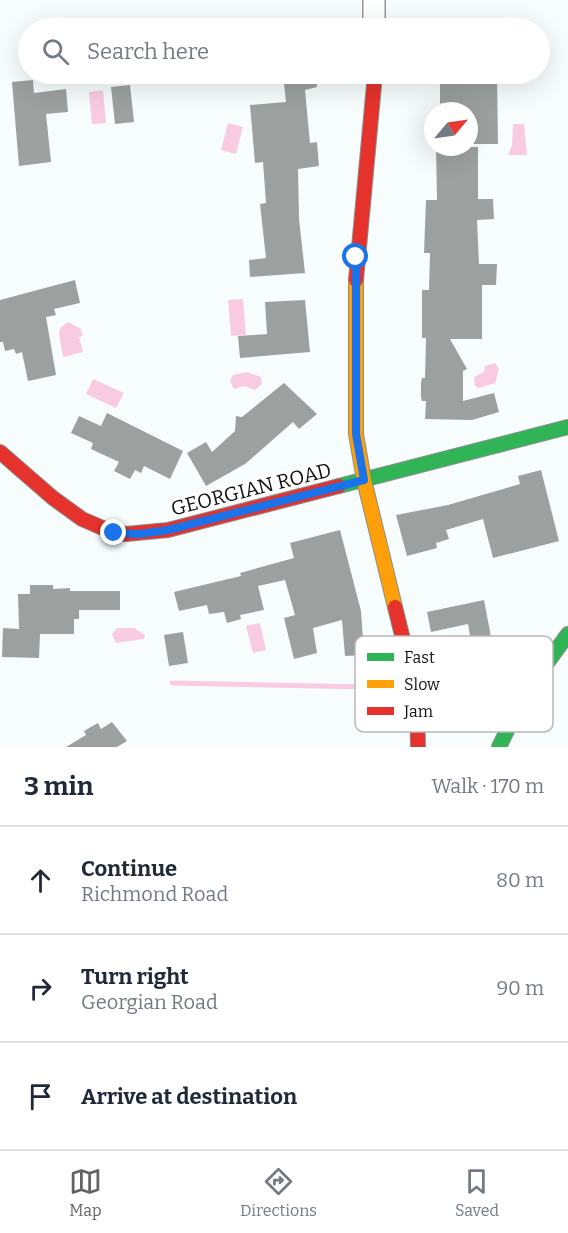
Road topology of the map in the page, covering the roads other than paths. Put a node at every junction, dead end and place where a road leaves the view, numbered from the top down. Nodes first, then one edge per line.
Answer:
1 (374, 0) edge
2 (374, 18) edge
3 (374, 84) edge
4 (568, 427) edge
5 (0, 452) edge
6 (364, 480) junction
7 (568, 634) edge
8 (402, 636) edge
9 (553, 655) edge
10 (418, 732) edge
11 (506, 732) edge
12 (418, 747) edge
13 (499, 747) edge

1 - 2 street
3 - 6 main road
4 - 6 main road, GEORGIAN ROAD
5 - 6 main road, GEORGIAN ROAD
6 - 8 main road
7 - 9 main road
10 - 12 main road
11 - 13 main road

